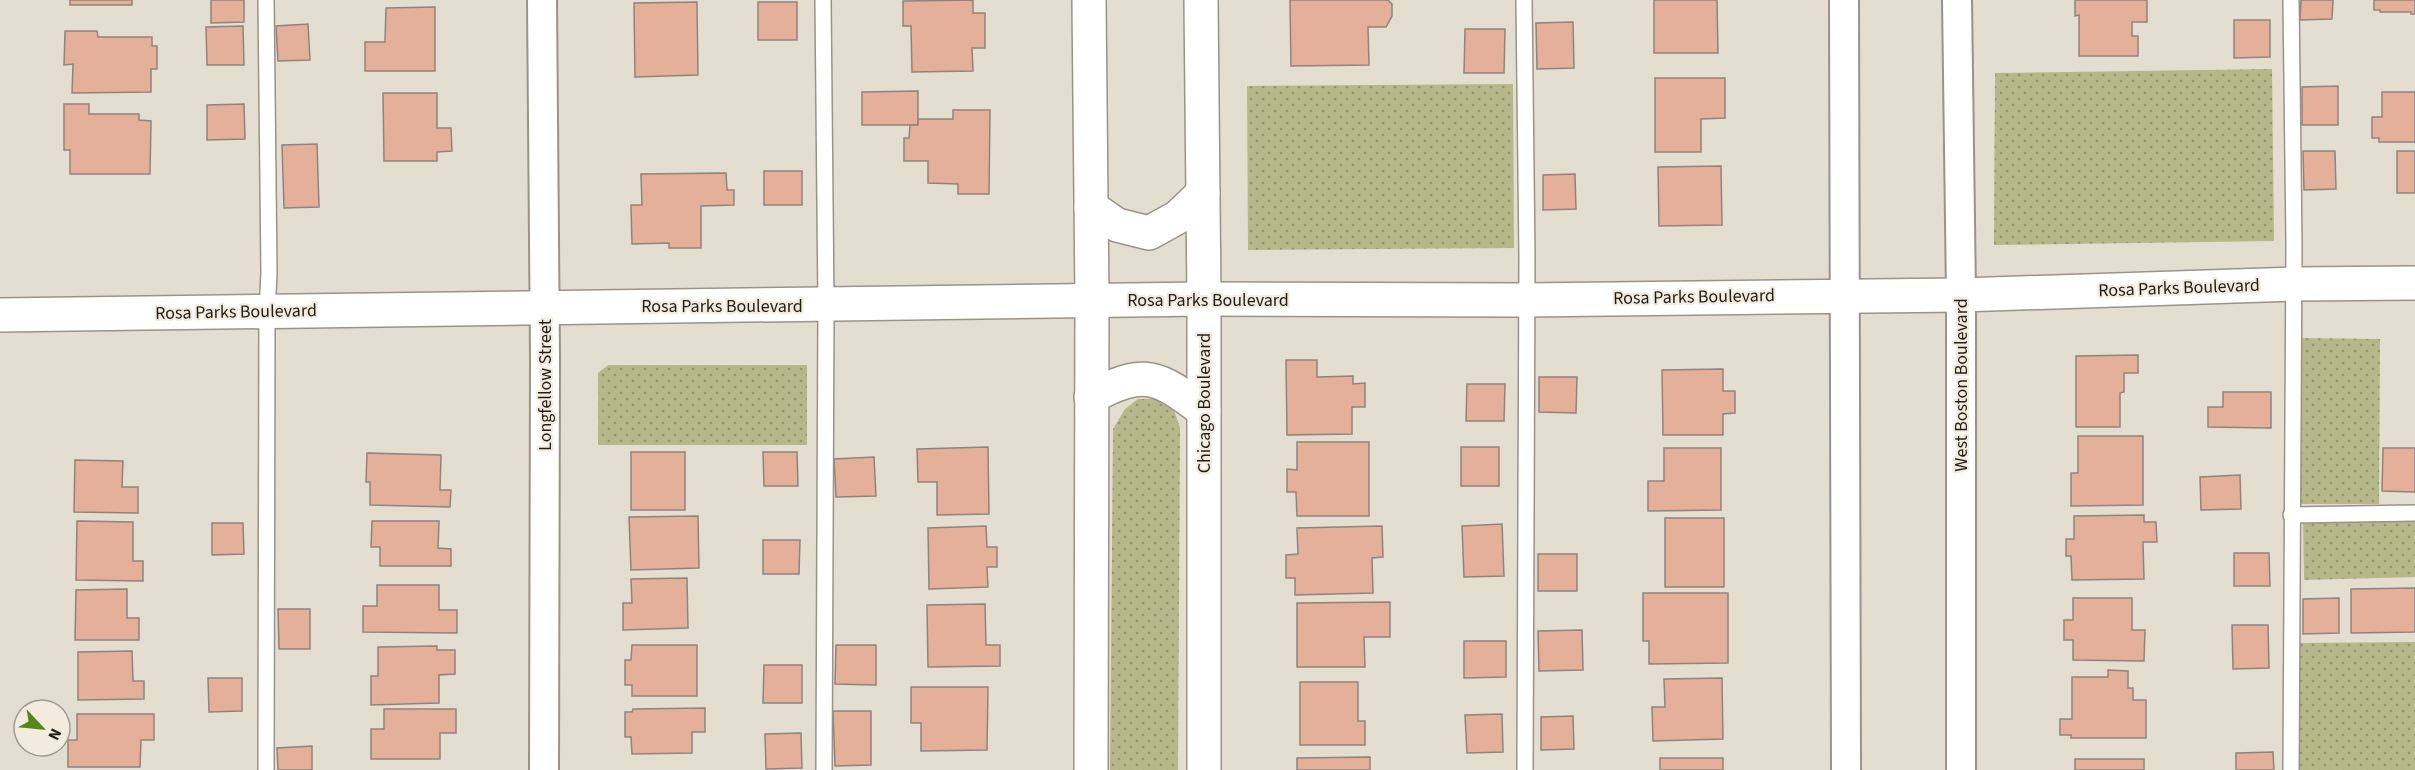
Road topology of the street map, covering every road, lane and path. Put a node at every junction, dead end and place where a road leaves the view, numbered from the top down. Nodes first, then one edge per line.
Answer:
1 (266, 0) edge
2 (542, 0) edge
3 (823, 0) edge
4 (1089, 0) edge
5 (1201, 0) edge
6 (1524, 0) edge
7 (1844, 0) edge
8 (1957, 0) edge
9 (2291, 0) edge
10 (1203, 193) junction
11 (1091, 207) junction
12 (2415, 283) edge
13 (2294, 284) junction
14 (1844, 295) junction
15 (1961, 295) junction
16 (1204, 299) junction
17 (1526, 300) junction
18 (1092, 301) junction
19 (826, 305) junction
20 (545, 308) junction
21 (267, 312) junction
22 (0, 315) edge
23 (1091, 397) junction
24 (1204, 411) junction
25 (2415, 513) edge
26 (2292, 515) junction
27 (266, 770) edge
28 (544, 770) edge
29 (824, 770) edge
30 (1091, 770) edge
31 (1204, 770) edge
32 (1525, 770) edge
33 (1846, 770) edge
34 (1961, 770) edge
35 (2291, 770) edge

1 - 21 lane
2 - 20 street, Longfellow Street
3 - 19 lane
4 - 11 street
5 - 10 street, Chicago Boulevard
6 - 17 lane
7 - 14 street
8 - 15 street, West Boston Boulevard
9 - 13 lane
10 - 11 street
10 - 16 street, Chicago Boulevard
11 - 18 street
12 - 13 street, Rosa Parks Boulevard
13 - 15 street, Rosa Parks Boulevard
13 - 26 lane
14 - 15 street, Rosa Parks Boulevard
14 - 17 street, Rosa Parks Boulevard
14 - 33 street
15 - 34 street, West Boston Boulevard
16 - 17 street, Rosa Parks Boulevard
16 - 18 street, Rosa Parks Boulevard
16 - 24 street, Chicago Boulevard
17 - 32 lane
18 - 19 street, Rosa Parks Boulevard
18 - 23 street
19 - 20 street, Rosa Parks Boulevard
19 - 29 lane
20 - 21 street, Rosa Parks Boulevard
20 - 28 street, Longfellow Street
21 - 22 street, Rosa Parks Boulevard
21 - 27 lane
23 - 24 street
23 - 30 street
24 - 31 street, Chicago Boulevard
25 - 26 lane
26 - 35 lane

